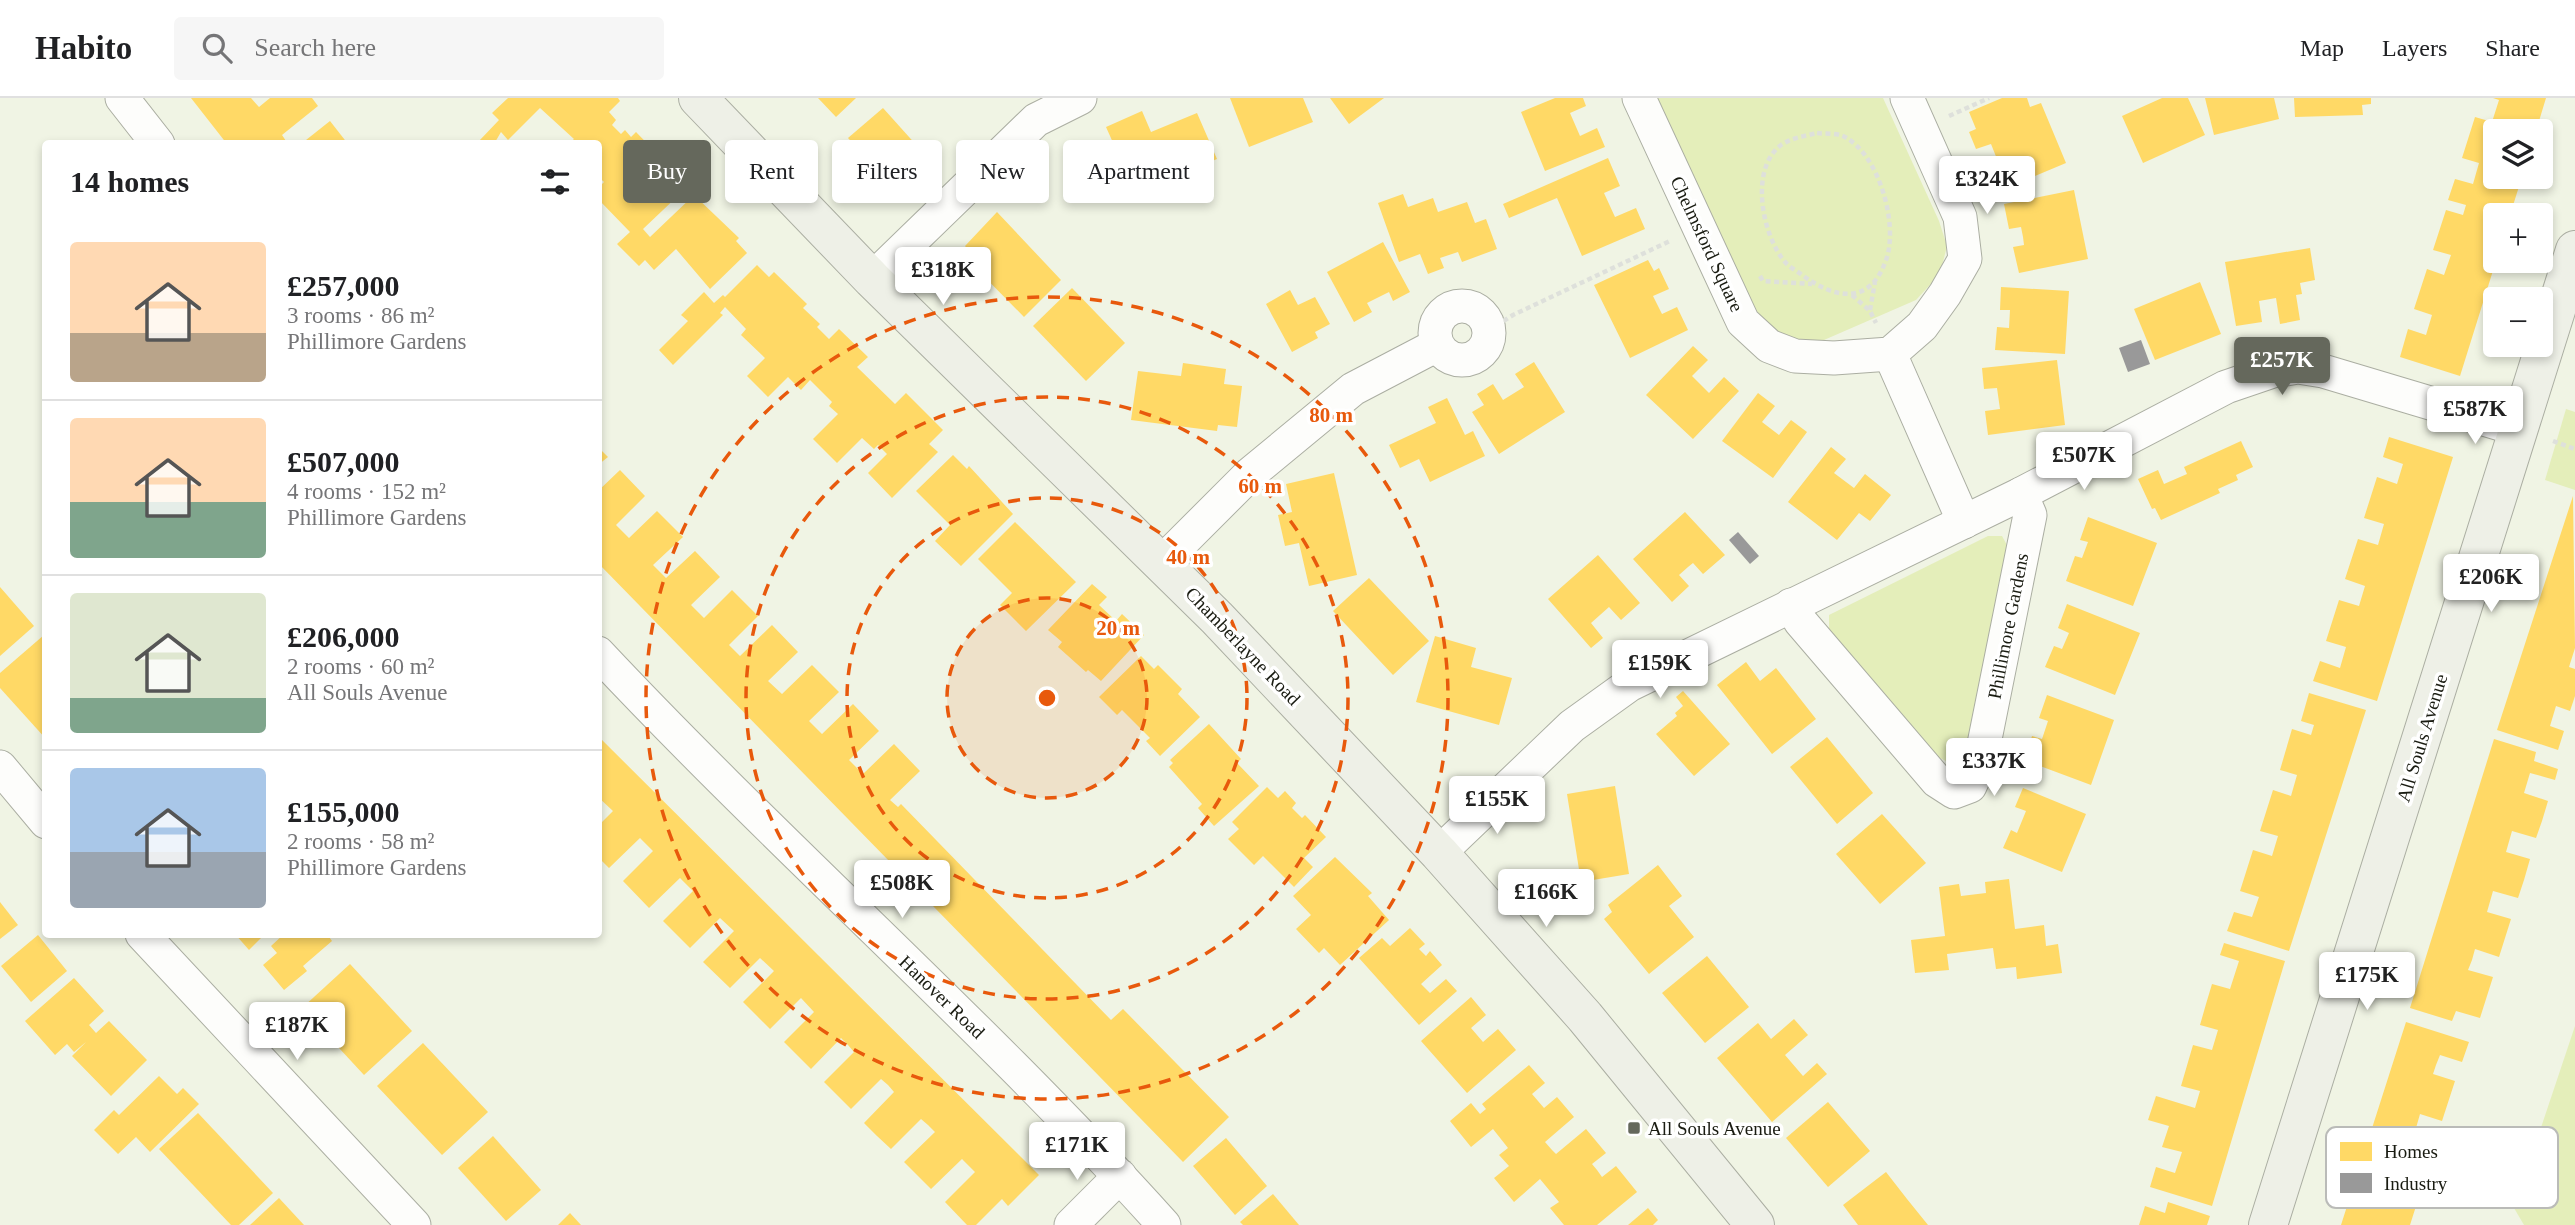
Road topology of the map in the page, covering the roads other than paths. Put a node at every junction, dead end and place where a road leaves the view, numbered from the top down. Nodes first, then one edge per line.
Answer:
1 (122, 98) edge
2 (698, 98) edge
3 (1080, 98) edge
4 (1639, 98) edge
5 (1908, 98) edge
6 (155, 140) edge
7 (2575, 250) edge
8 (872, 279) junction
9 (1489, 330) road end
10 (1890, 354) junction
11 (2533, 435) junction
12 (2021, 494) junction
13 (1964, 522) junction
14 (1162, 562) junction
15 (1791, 605) junction
16 (602, 657) edge
17 (0, 767) edge
18 (42, 817) edge
19 (1439, 853) junction
20 (146, 938) edge
21 (1121, 1176) junction
22 (414, 1225) edge
23 (1071, 1225) edge
24 (1164, 1225) edge
25 (1755, 1225) edge
26 (2268, 1225) edge

1 - 6 street
2 - 8 street, Chamberlayne Road
3 - 8 street
4 - 10 street, Chelmsford Square
5 - 10 street
7 - 11 street, All Souls Avenue
8 - 14 street, Chamberlayne Road
9 - 14 street
10 - 13 street
11 - 12 street
11 - 26 street, All Souls Avenue
12 - 13 street
12 - 15 street, Phillimore Gardens
13 - 15 street
14 - 19 street, Chamberlayne Road
15 - 19 street
16 - 21 street, Hanover Road
17 - 18 street
19 - 25 street, Chamberlayne Road
20 - 22 street
21 - 23 street
21 - 24 street, Hanover Road

